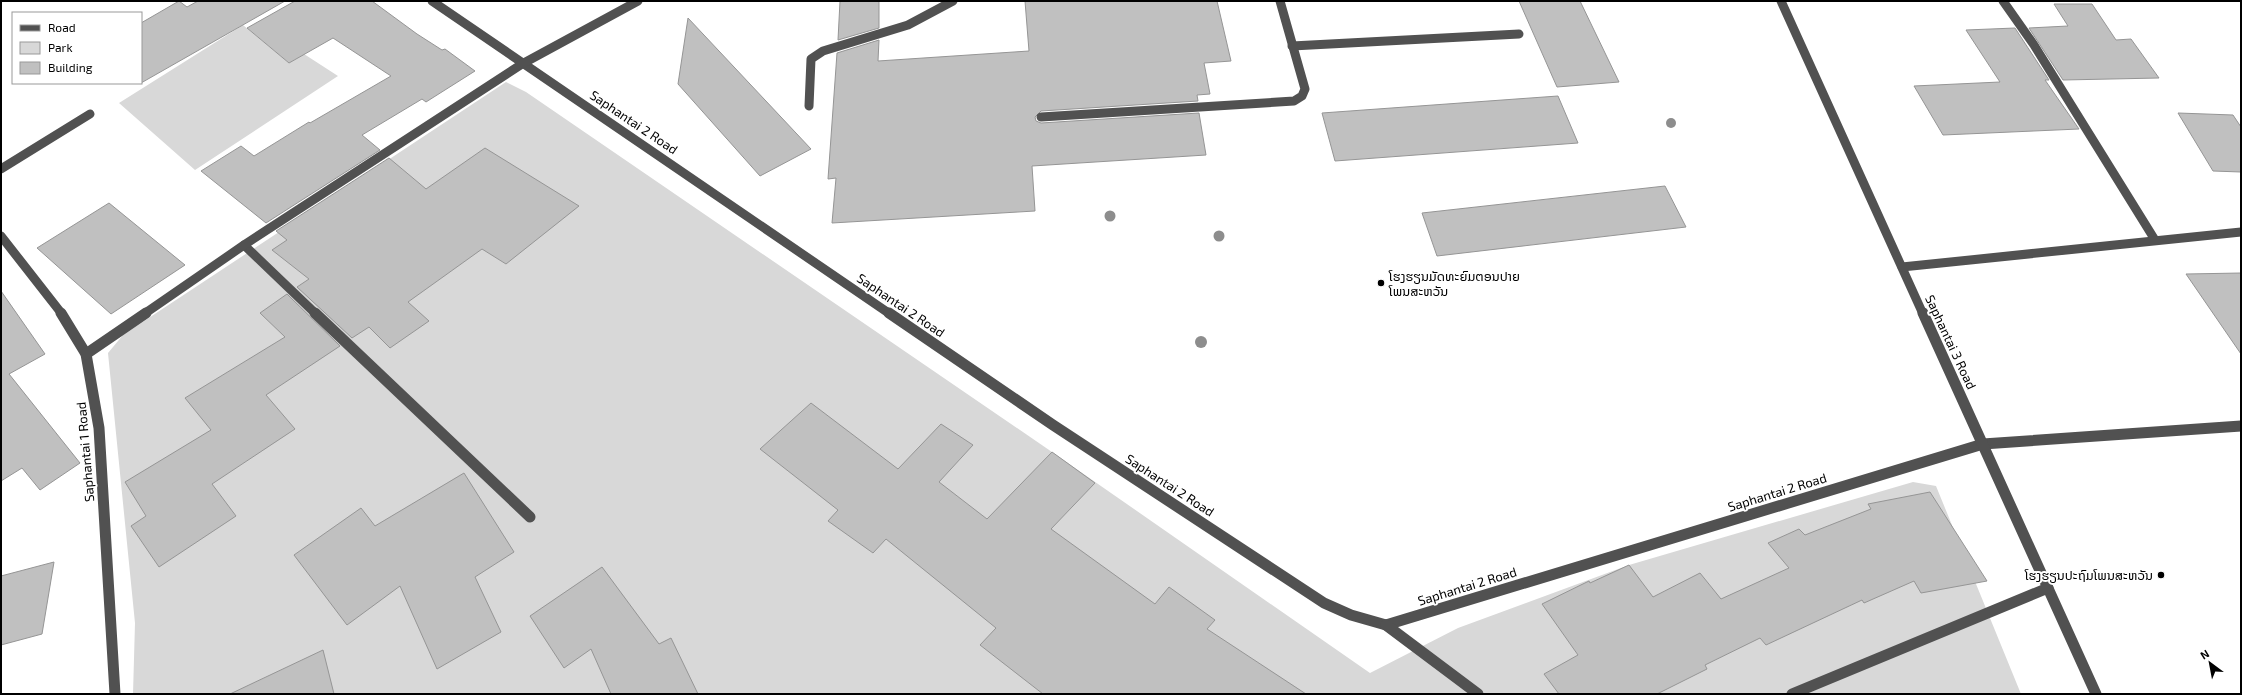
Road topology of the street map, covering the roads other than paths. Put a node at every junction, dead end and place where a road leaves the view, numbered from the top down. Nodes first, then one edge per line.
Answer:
1 (432, 1) edge
2 (638, 1) edge
3 (953, 1) edge
4 (1280, 1) edge
5 (1781, 1) edge
6 (2003, 1) edge
7 (1519, 34) dead end
8 (1292, 46) junction
9 (522, 64) junction
10 (809, 106) dead end
11 (90, 114) dead end
12 (1041, 117) dead end
13 (1, 169) edge
14 (2241, 232) edge
15 (1, 236) edge
16 (2155, 240) junction
17 (244, 245) junction
18 (1902, 267) junction
19 (86, 354) junction
20 (2241, 426) edge
21 (1983, 444) junction
22 (530, 517) dead end
23 (2048, 588) junction
24 (1386, 625) junction
25 (115, 694) edge
26 (1478, 694) edge
27 (1792, 694) edge
28 (2096, 694) edge

1 - 9 street, Saphantai 2 Road
2 - 9 street
3 - 10 street
4 - 8 street
5 - 18 street, Saphantai 3 Road
6 - 16 street
7 - 8 street
8 - 12 street
9 - 17 street
9 - 24 street, Saphantai 2 Road
11 - 13 street
14 - 16 street
15 - 19 street, Saphantai 1 Road
16 - 18 street
17 - 19 street
17 - 22 street
18 - 21 street, Saphantai 3 Road
19 - 25 street, Saphantai 1 Road
20 - 21 street, Saphantai 2 Road
21 - 23 street, Saphantai 3 Road
21 - 24 street, Saphantai 2 Road
23 - 27 street
23 - 28 street, Saphantai 3 Road
24 - 26 street

